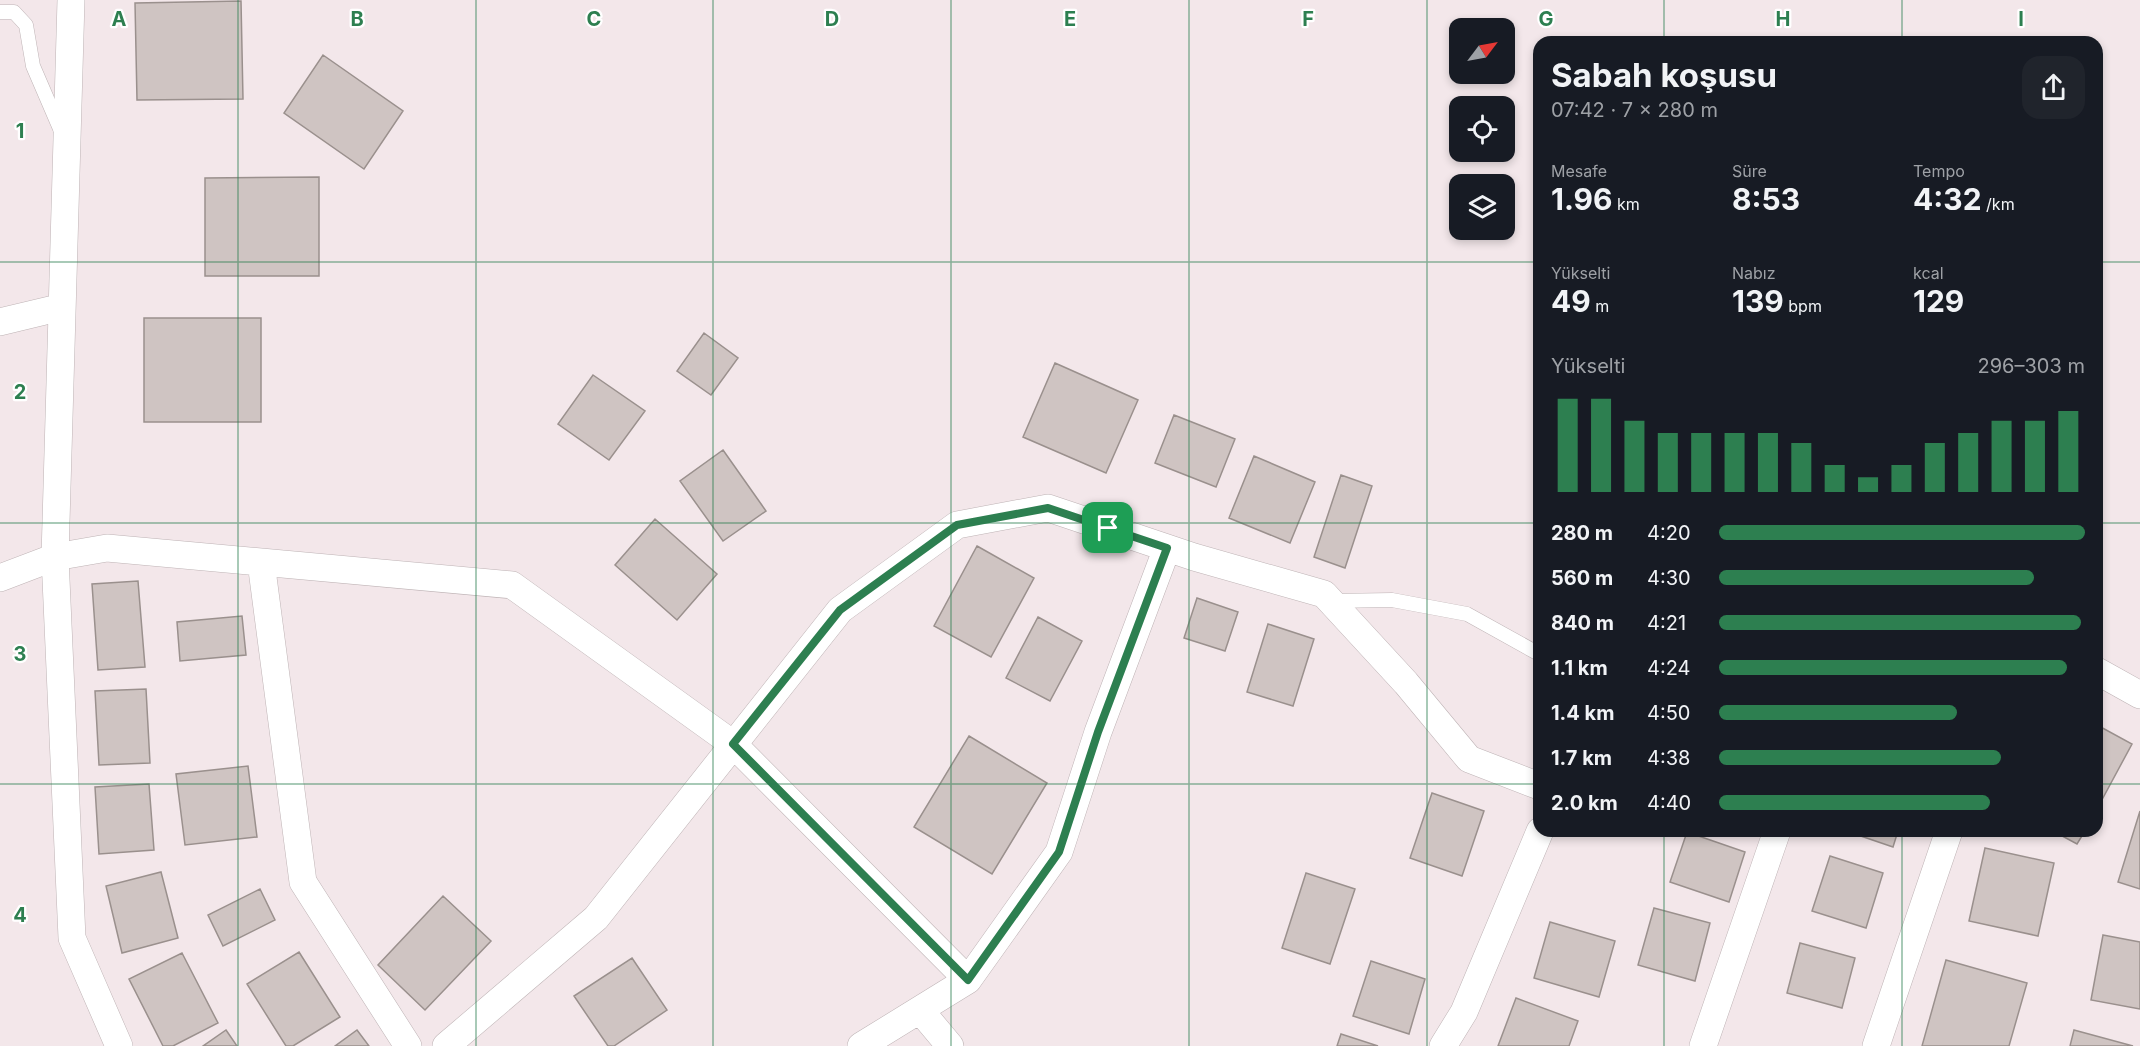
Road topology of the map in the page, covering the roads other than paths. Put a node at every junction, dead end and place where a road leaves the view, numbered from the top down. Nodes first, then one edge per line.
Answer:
1 (71, 0) edge
2 (0, 12) edge
3 (67, 144) junction
4 (62, 307) junction
5 (0, 322) edge
6 (1167, 548) junction
7 (54, 557) junction
8 (261, 562) junction
9 (0, 578) edge
10 (1331, 602) junction
11 (1533, 651) edge
12 (2103, 674) edge
13 (2140, 695) edge
14 (733, 744) junction
15 (1533, 784) edge
16 (1537, 837) edge
17 (1775, 837) edge
18 (1947, 837) edge
19 (968, 980) junction
20 (920, 1010) junction
21 (119, 1046) edge
22 (408, 1046) edge
23 (446, 1046) edge
24 (861, 1046) edge
25 (950, 1046) edge
26 (1443, 1046) edge
27 (1703, 1046) edge
28 (1876, 1046) edge

1 - 3 street
2 - 3 lane
3 - 4 street
4 - 5 street
4 - 7 street
6 - 10 street
6 - 14 street
6 - 19 street
7 - 8 street
7 - 9 street
7 - 21 street
8 - 14 street
8 - 22 street
10 - 11 lane
10 - 15 street
12 - 13 street
14 - 19 street
14 - 23 street
16 - 26 street
17 - 27 street
18 - 28 street
19 - 20 street
20 - 24 street
20 - 25 street

